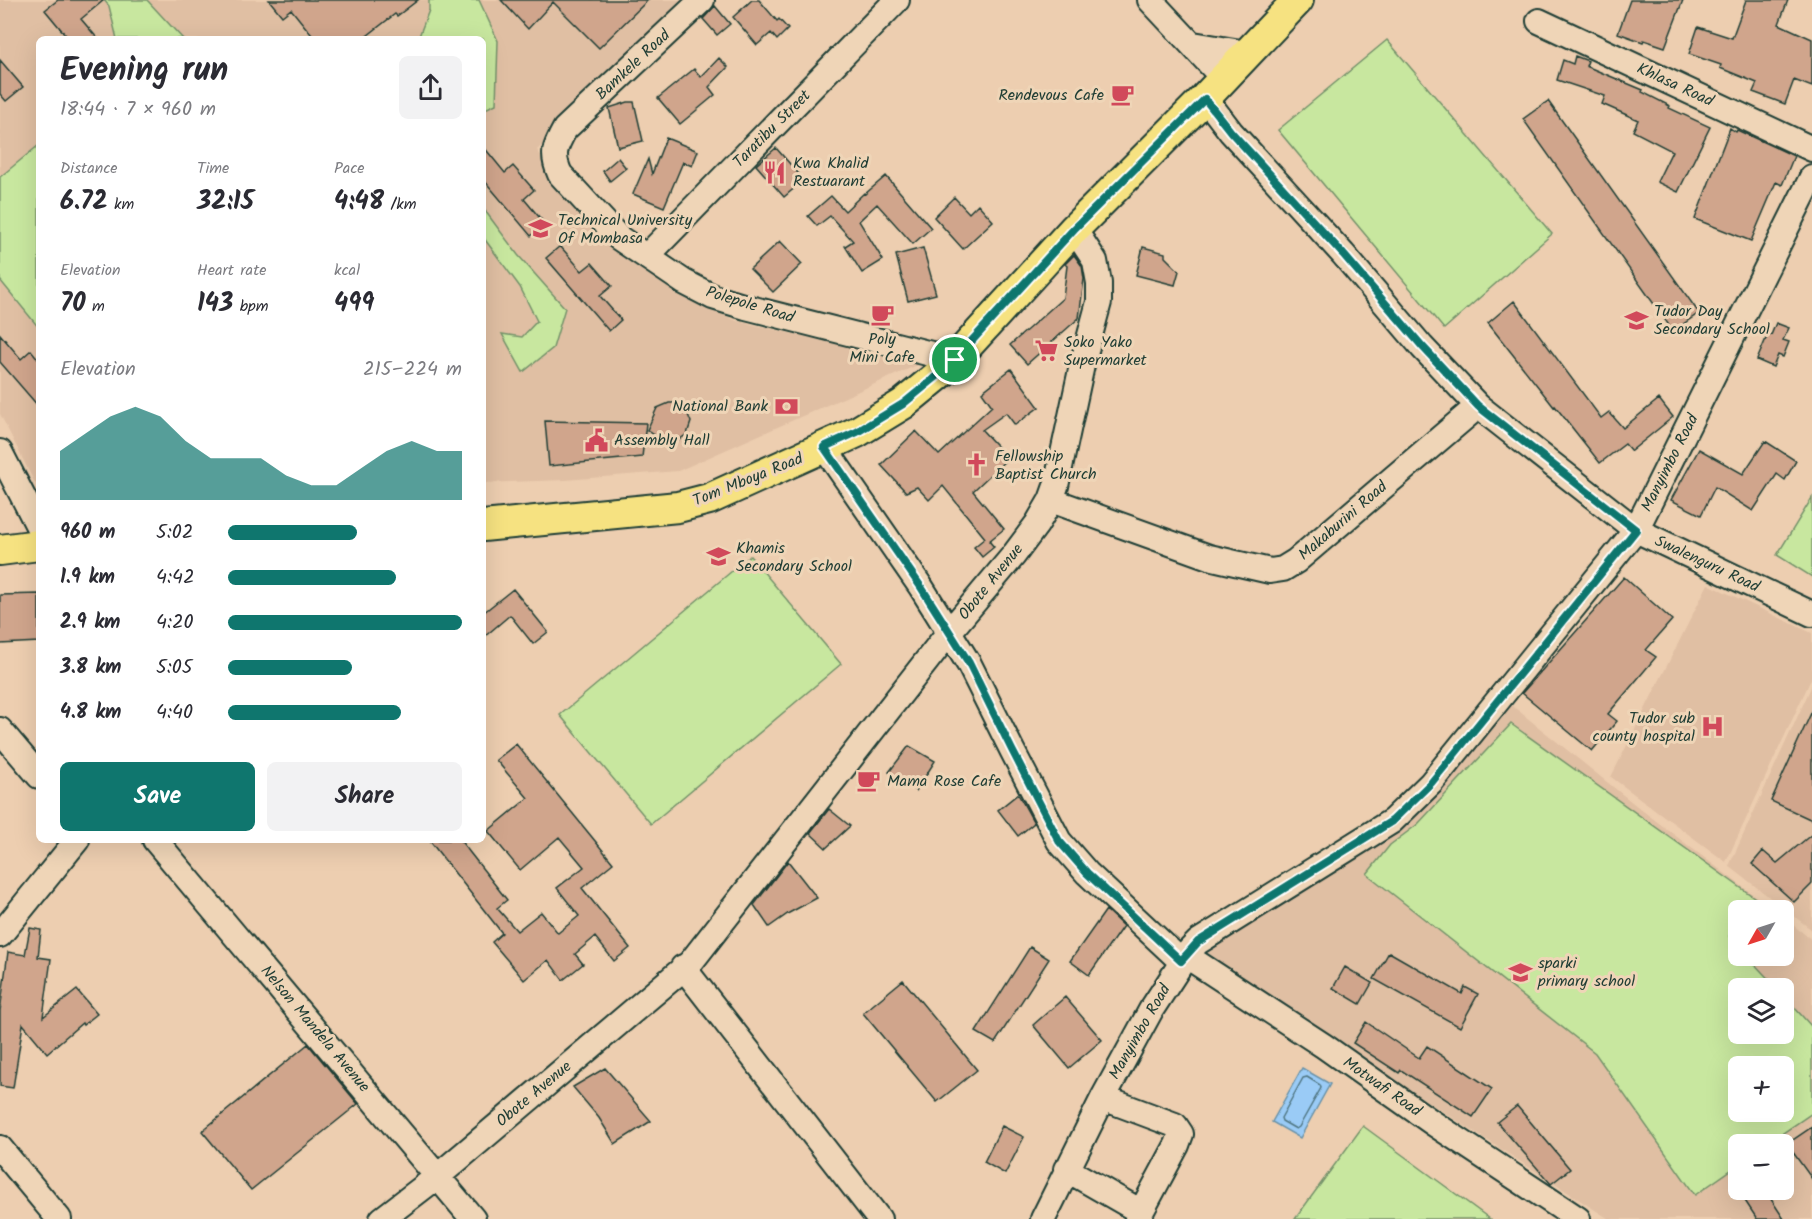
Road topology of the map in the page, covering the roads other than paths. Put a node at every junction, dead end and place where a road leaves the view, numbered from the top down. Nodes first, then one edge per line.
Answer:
1 (702, 0) edge
2 (897, 0) edge
3 (1150, 0) edge
4 (1298, 0) edge
5 (1539, 21) dead end
6 (1193, 44) junction
7 (1246, 53) junction
8 (1214, 88) junction
9 (565, 129) joint
10 (1812, 149) edge
11 (1812, 177) edge
12 (1074, 229) junction
13 (647, 256) junction
14 (955, 360) junction
15 (1478, 406) junction
16 (824, 447) junction
17 (0, 453) edge
18 (1051, 500) junction
19 (36, 522) edge
20 (486, 526) edge
21 (1636, 530) junction
22 (36, 545) edge
23 (0, 550) edge
24 (1812, 614) edge
25 (950, 632) junction
26 (0, 730) edge
27 (36, 772) edge
28 (75, 843) edge
29 (158, 843) edge
30 (0, 935) edge
31 (1183, 958) junction
32 (683, 967) junction
33 (1103, 1098) junction
34 (0, 1148) edge
35 (1066, 1169) junction
36 (438, 1176) junction
37 (1139, 1216) edge
38 (59, 1219) edge
39 (382, 1219) edge
40 (473, 1219) edge
41 (879, 1219) edge
42 (1043, 1219) edge
43 (1578, 1219) edge

1 - 9 street, Bamkele Road
2 - 13 street, Taratibu Street
3 - 6 street, Swalenguru Road
4 - 7 main road, Tom Mboya Road
5 - 10 street, Khlasa Road
6 - 7 street
6 - 8 street, Swalenguru Road
7 - 8 main road, Tom Mboya Road
8 - 12 main road, Tom Mboya Road
8 - 15 street, Swalenguru Road
9 - 13 street, Polepole Road
11 - 21 street, Manyimbo Road
12 - 14 main road, Tom Mboya Road
12 - 18 street, Obote Avenue
13 - 14 street, Polepole Road
14 - 16 main road, Tom Mboya Road
15 - 18 street, Makaburini Road
15 - 21 street, Swalenguru Road
16 - 20 main road, Tom Mboya Road
16 - 25 street, Motwafi Road
17 - 19 street
18 - 25 street, Obote Avenue
21 - 24 street, Swalenguru Road
21 - 31 street, Manyimbo Road
22 - 23 main road
25 - 31 street, Motwafi Road
25 - 32 street, Obote Avenue
26 - 27 street
28 - 30 street
29 - 36 street, Nelson Mandela Avenue
31 - 33 street, Manyimbo Road
31 - 43 street, Motwafi Road
32 - 36 street, Obote Avenue
32 - 41 street
33 - 35 street, Manyimbo Road
33 - 37 street
34 - 38 street
35 - 37 street
35 - 42 street, Manyimbo Road
36 - 39 street, Obote Avenue
36 - 40 street, Nelson Mandela Avenue

